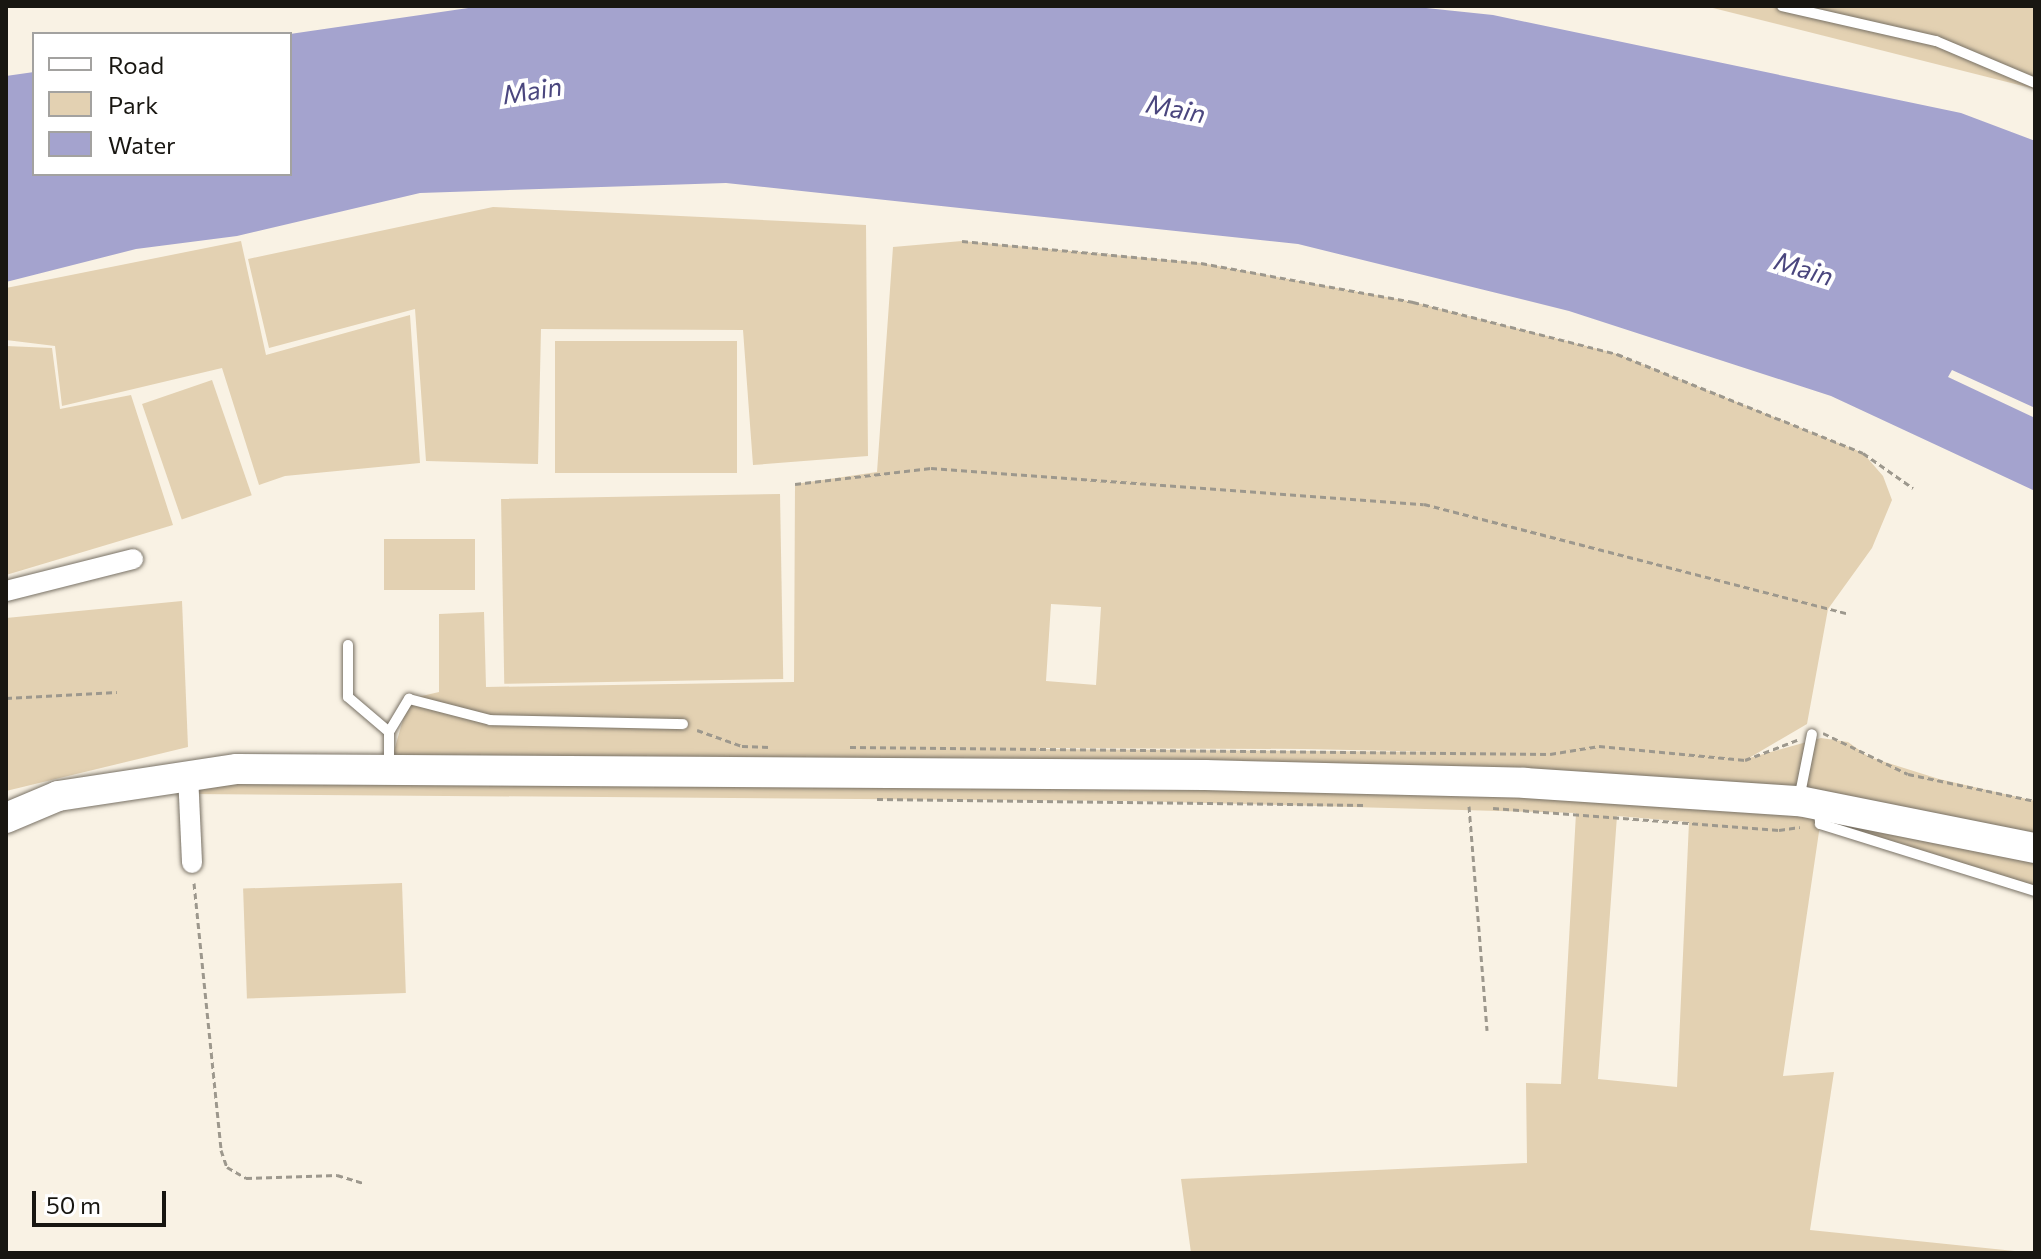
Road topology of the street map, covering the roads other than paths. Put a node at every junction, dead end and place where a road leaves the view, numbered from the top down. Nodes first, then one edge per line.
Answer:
1 (1782, 6) edge
2 (2035, 83) edge
3 (133, 559) dead end
4 (6, 591) edge
5 (348, 645) dead end
6 (683, 724) road end
7 (389, 732) junction
8 (1812, 734) road end
9 (389, 768) junction
10 (188, 774) junction
11 (1812, 810) junction
12 (6, 818) edge
13 (2035, 848) edge
14 (192, 863) road end
15 (2035, 891) edge

1 - 2 lane
3 - 4 street
5 - 7 lane
6 - 7 lane
7 - 9 lane
8 - 11 lane
9 - 10 main road
9 - 11 main road
10 - 12 main road
10 - 14 street
11 - 13 main road
11 - 15 lane

